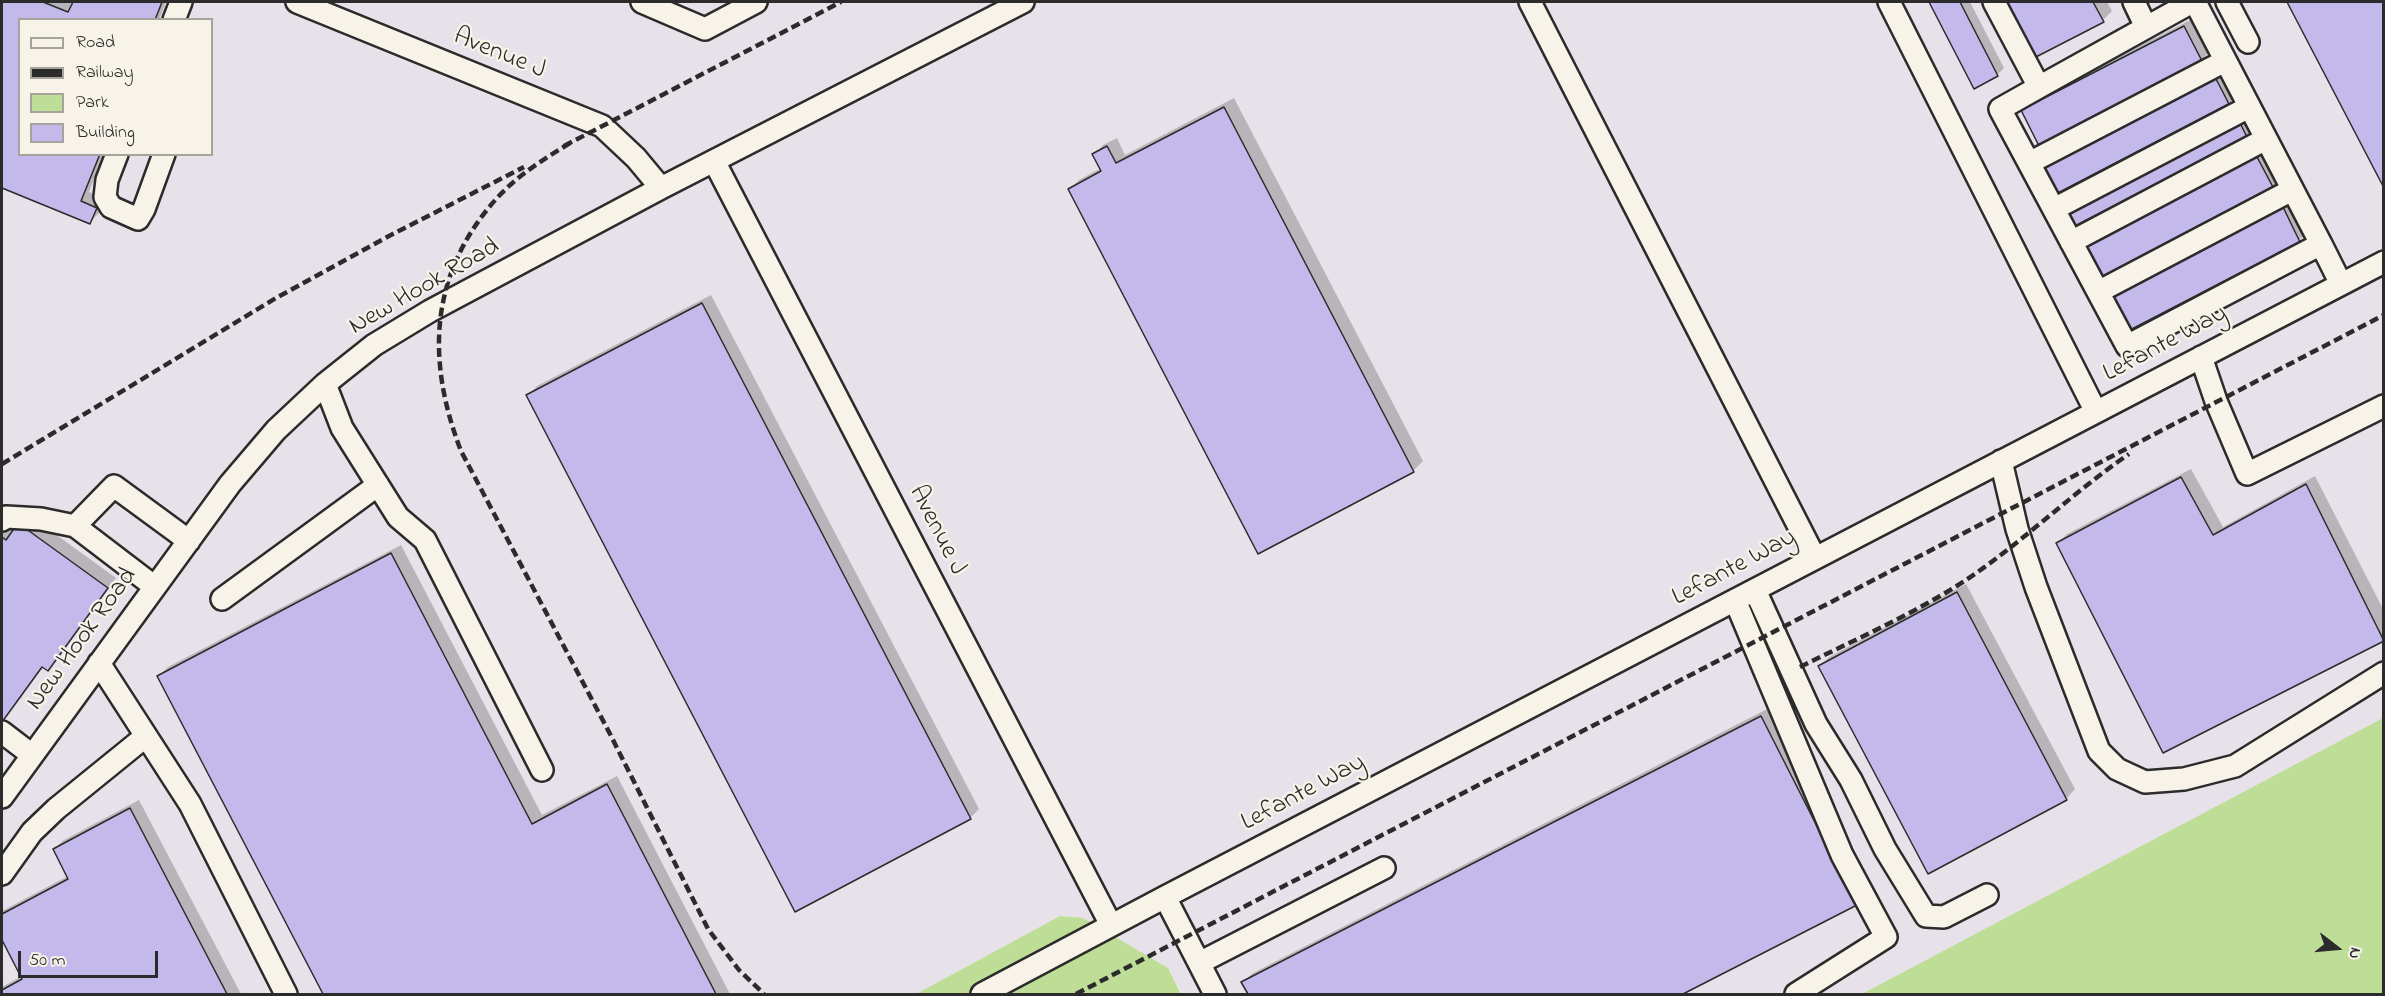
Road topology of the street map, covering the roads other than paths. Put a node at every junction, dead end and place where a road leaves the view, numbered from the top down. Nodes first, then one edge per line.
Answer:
1 (297, 2) edge
2 (642, 2) edge
3 (756, 2) edge
4 (1023, 2) edge
5 (1530, 2) edge
6 (1889, 2) edge
7 (1994, 2) edge
8 (2134, 2) edge
9 (2193, 2) edge
10 (2227, 2) edge
11 (2146, 27) junction
12 (2248, 42) dead end
13 (2225, 61) junction
14 (2039, 87) junction
15 (2249, 107) junction
16 (2266, 140) junction
17 (116, 156) edge
18 (163, 156) edge
19 (714, 161) junction
20 (2029, 163) junction
21 (661, 188) junction
22 (2292, 190) junction
23 (2054, 209) junction
24 (2071, 242) junction
25 (2320, 244) junction
26 (2384, 262) edge
27 (2341, 284) junction
28 (2098, 292) junction
29 (2201, 357) junction
30 (325, 384) junction
31 (2384, 406) edge
32 (2096, 411) junction
33 (2001, 461) junction
34 (378, 485) junction
35 (2, 519) edge
36 (75, 526) junction
37 (189, 541) junction
38 (1815, 558) junction
39 (155, 587) junction
40 (1755, 590) junction
41 (222, 599) dead end
42 (1735, 600) junction
43 (99, 663) junction
44 (2384, 673) edge
45 (2, 732) edge
46 (146, 736) junction
47 (32, 755) junction
48 (542, 770) dead end
49 (2, 797) edge
50 (1384, 868) dead end
51 (2, 874) edge
52 (1987, 896) dead end
53 (1165, 897) junction
54 (1111, 925) junction
55 (1198, 963) junction
56 (286, 994) edge
57 (982, 994) edge
58 (1215, 994) edge
59 (1796, 994) edge

1 - 21 street, Avenue J
2 - 3 street
4 - 19 street, New Hook Road
5 - 38 street
6 - 32 street
7 - 14 street
8 - 11 street
9 - 11 street
9 - 13 street
10 - 12 street
11 - 14 street
13 - 15 street
13 - 20 street
14 - 20 street
15 - 16 street
15 - 23 street
16 - 22 street
16 - 24 street
17 - 18 street
19 - 21 street, New Hook Road
19 - 54 street, Avenue J
20 - 23 street
21 - 30 street, New Hook Road
22 - 25 street
22 - 28 street
23 - 24 street
24 - 28 street
25 - 27 street
25 - 28 street
26 - 27 street, Lefante Way
27 - 29 street, Lefante Way
29 - 31 street
29 - 32 street, Lefante Way
30 - 34 street
30 - 37 street, New Hook Road
32 - 33 street, Lefante Way
33 - 38 street, Lefante Way
33 - 44 street
34 - 41 street
34 - 48 street
35 - 36 street
36 - 37 street
36 - 39 street
37 - 39 street, New Hook Road
38 - 40 street, Lefante Way
39 - 43 street, New Hook Road
40 - 42 street, Lefante Way
40 - 52 street
42 - 53 street, Lefante Way
42 - 59 street
43 - 46 street
43 - 47 street, New Hook Road
45 - 47 street
46 - 51 street
46 - 56 street
47 - 49 street, New Hook Road
50 - 55 street
53 - 54 street, Lefante Way
53 - 55 street
54 - 57 street, Lefante Way
55 - 58 street

